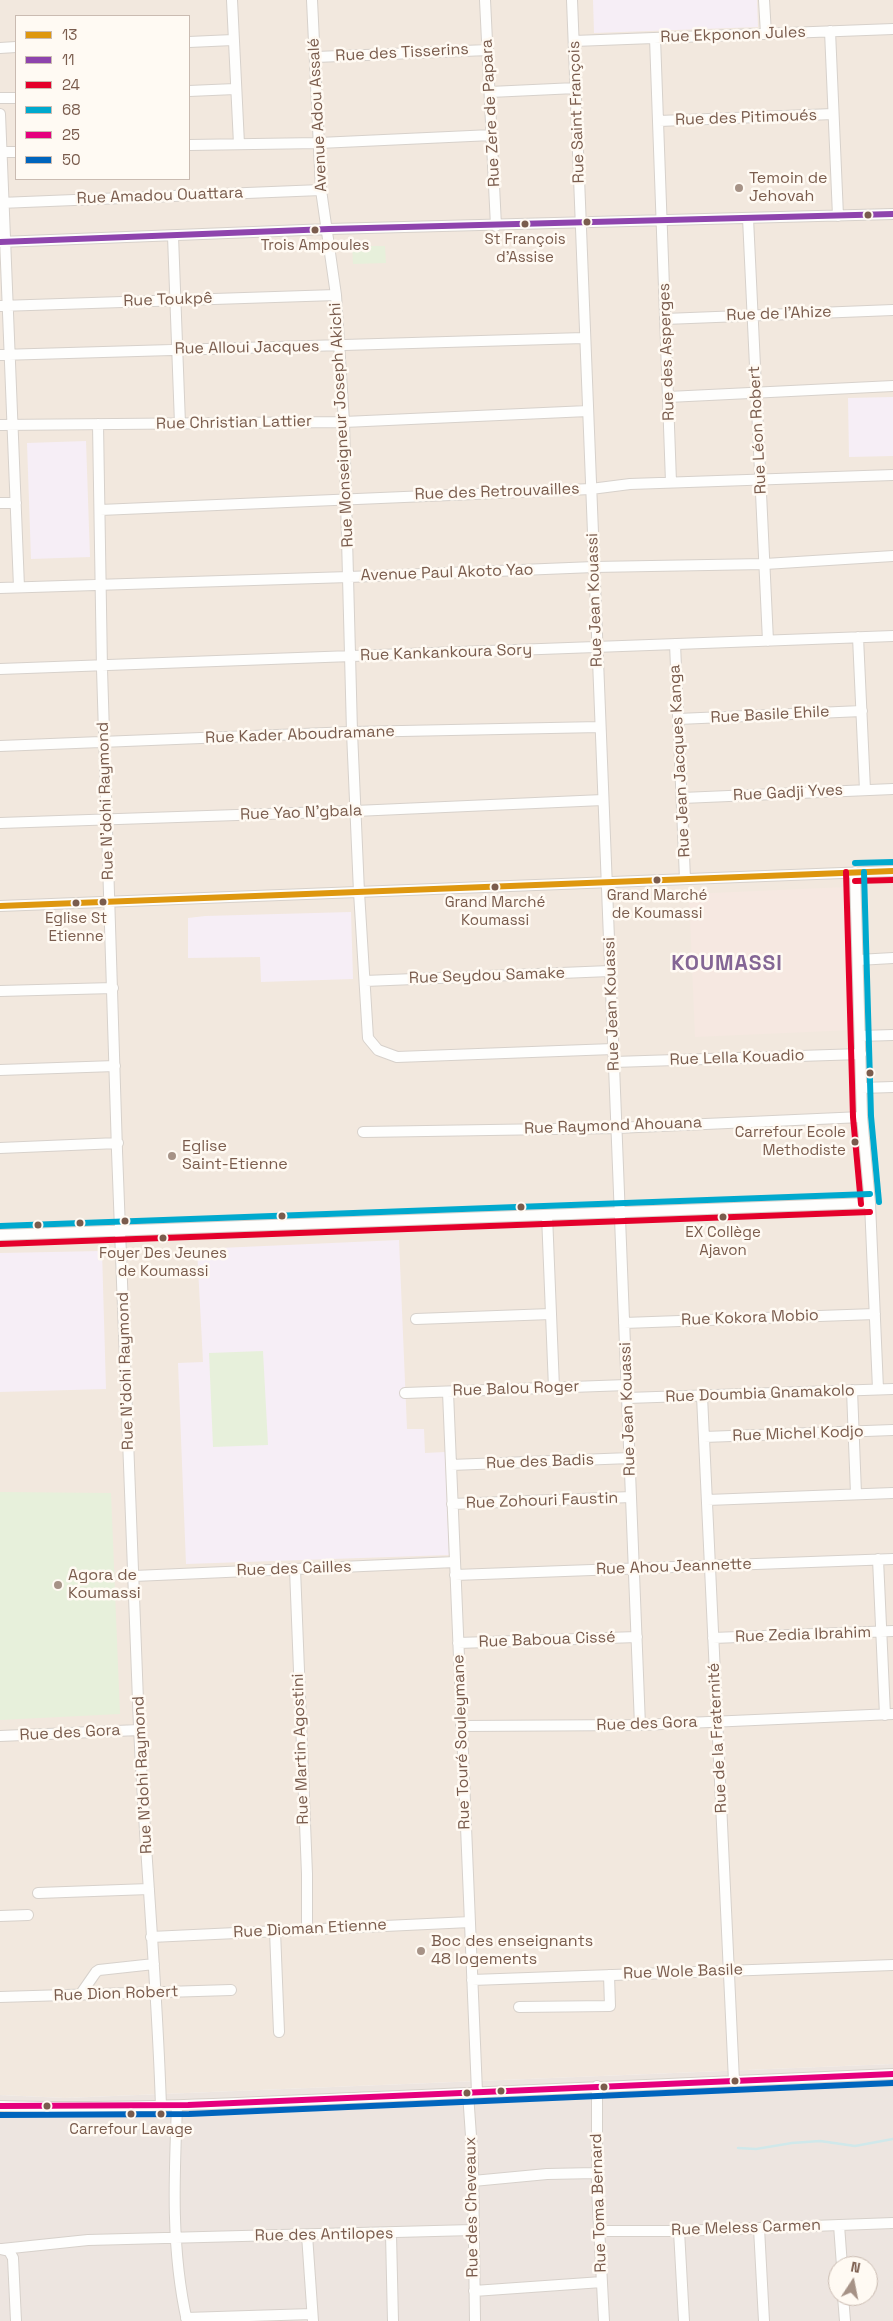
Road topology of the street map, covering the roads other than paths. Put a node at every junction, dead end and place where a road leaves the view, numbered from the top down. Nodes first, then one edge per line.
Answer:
1 (232, 0) edge
2 (312, 0) edge
3 (485, 0) edge
4 (572, 0) edge
5 (764, 0) edge
6 (893, 28) edge
7 (830, 31) junction
8 (766, 34) junction
9 (656, 38) junction
10 (233, 40) junction
11 (574, 41) junction
12 (190, 42) edge
13 (0, 48) edge
14 (15, 48) edge
15 (488, 50) junction
16 (316, 57) junction
17 (576, 88) junction
18 (235, 89) junction
19 (190, 91) edge
20 (490, 92) junction
21 (0, 98) edge
22 (15, 98) edge
23 (0, 114) edge
24 (833, 114) junction
25 (659, 121) junction
26 (492, 134) junction
27 (319, 142) junction
28 (239, 144) junction
29 (190, 146) edge
30 (1, 152) edge
31 (15, 152) edge
32 (321, 190) junction
33 (2, 203) edge
34 (893, 214) edge
35 (838, 216) junction
36 (748, 218) junction
37 (663, 221) junction
38 (582, 224) junction
39 (496, 226) junction
40 (326, 230) junction
41 (173, 236) junction
42 (2, 242) edge
43 (336, 295) junction
44 (176, 300) junction
45 (4, 306) edge
46 (893, 310) edge
47 (752, 315) junction
48 (665, 319) junction
49 (584, 338) junction
50 (338, 346) junction
51 (179, 349) junction
52 (5, 354) edge
53 (893, 386) edge
54 (756, 392) junction
55 (668, 397) junction
56 (588, 411) junction
57 (344, 422) junction
58 (98, 424) junction
59 (180, 424) junction
60 (0, 425) edge
61 (13, 425) junction
62 (893, 475) edge
63 (759, 478) junction
64 (671, 482) junction
65 (591, 489) junction
66 (345, 498) junction
67 (0, 503) edge
68 (16, 503) junction
69 (100, 510) junction
70 (893, 556) edge
71 (765, 564) junction
72 (594, 567) junction
73 (349, 578) junction
74 (101, 585) junction
75 (0, 588) edge
76 (19, 588) junction
77 (893, 636) edge
78 (858, 637) junction
79 (768, 641) junction
80 (675, 644) junction
81 (597, 647) junction
82 (351, 656) junction
83 (102, 666) junction
84 (0, 669) edge
85 (862, 711) junction
86 (678, 719) junction
87 (600, 727) junction
88 (352, 732) junction
89 (104, 742) junction
90 (0, 746) edge
91 (893, 789) edge
92 (865, 790) junction
93 (682, 798) junction
94 (603, 800) junction
95 (355, 811) junction
96 (107, 819) junction
97 (0, 823) edge
98 (893, 870) edge
99 (855, 872) junction
100 (686, 879) junction
101 (606, 882) junction
102 (359, 892) junction
103 (110, 902) junction
104 (0, 906) edge
105 (893, 958) edge
106 (858, 960) junction
107 (610, 972) junction
108 (365, 981) junction
109 (113, 988) junction
110 (0, 991) edge
111 (893, 1035) edge
112 (860, 1036) junction
113 (613, 1049) junction
114 (861, 1054) junction
115 (614, 1062) junction
116 (115, 1066) junction
117 (0, 1070) edge
118 (893, 1087) edge
119 (861, 1088) junction
120 (862, 1117) junction
121 (616, 1128) junction
122 (363, 1132) dead end
123 (118, 1143) junction
124 (0, 1148) edge
125 (870, 1203) junction
126 (620, 1212) junction
127 (547, 1215) junction
128 (120, 1230) junction
129 (0, 1235) edge
130 (551, 1314) junction
131 (875, 1314) junction
132 (416, 1319) dead end
133 (624, 1323) junction
134 (627, 1385) junction
135 (554, 1388) junction
136 (878, 1389) junction
137 (893, 1389) edge
138 (852, 1390) junction
139 (448, 1392) junction
140 (404, 1393) dead end
141 (702, 1396) junction
142 (627, 1398) junction
143 (893, 1430) edge
144 (853, 1432) junction
145 (704, 1437) junction
146 (630, 1458) junction
147 (451, 1465) junction
148 (893, 1493) edge
149 (856, 1494) junction
150 (631, 1497) junction
151 (707, 1500) junction
152 (452, 1504) junction
153 (878, 1559) junction
154 (893, 1559) edge
155 (455, 1562) junction
156 (710, 1566) junction
157 (634, 1568) junction
158 (295, 1569) junction
159 (455, 1575) junction
160 (134, 1576) junction
161 (893, 1631) edge
162 (881, 1632) junction
163 (637, 1637) junction
164 (713, 1638) junction
165 (458, 1643) junction
166 (889, 1714) edge
167 (717, 1721) junction
168 (640, 1725) junction
169 (461, 1726) junction
170 (139, 1730) junction
171 (0, 1736) edge
172 (149, 1889) junction
173 (38, 1893) dead end
174 (28, 1915) dead end
175 (0, 1916) edge
176 (470, 1922) junction
177 (307, 1930) junction
178 (275, 1931) junction
179 (151, 1937) junction
180 (154, 1964) junction
181 (893, 1965) edge
182 (728, 1970) junction
183 (609, 1975) junction
184 (472, 1980) junction
185 (231, 1990) dead end
186 (157, 1993) junction
187 (80, 1995) junction
188 (0, 1997) edge
189 (519, 2007) dead end
190 (279, 2032) dead end
191 (893, 2074) edge
192 (734, 2081) junction
193 (597, 2086) junction
194 (473, 2092) junction
195 (0, 2106) edge
196 (161, 2107) junction
197 (177, 2107) junction
198 (596, 2173) junction
199 (473, 2181) junction
200 (893, 2223) edge
201 (839, 2225) junction
202 (758, 2228) junction
203 (473, 2230) junction
204 (600, 2231) junction
205 (679, 2231) junction
206 (391, 2234) junction
207 (307, 2235) junction
208 (175, 2239) junction
209 (1, 2249) edge
210 (841, 2256) edge
211 (602, 2282) junction
212 (474, 2290) junction
213 (844, 2306) edge
214 (312, 2317) edge
215 (187, 2319) edge
216 (16, 2321) edge
217 (393, 2321) edge
218 (475, 2321) edge
219 (604, 2321) edge
220 (684, 2321) edge
221 (764, 2321) edge
222 (845, 2321) edge

1 - 10 street
2 - 16 street, Avenue Adou Assalé
3 - 15 street, Rue Zere de Papara
4 - 11 street, Rue Saint François
5 - 8 street
6 - 7 street, Rue Ekponon Jules
7 - 8 street, Rue Ekponon Jules
7 - 24 street
8 - 9 street, Rue Ekponon Jules
9 - 11 street, Rue Ekponon Jules
9 - 25 street, Rue des Asperges
10 - 12 street
10 - 18 street
11 - 17 street, Rue Saint François
13 - 14 street
15 - 16 street, Rue des Tisserins
15 - 20 street, Rue Zere de Papara
16 - 27 street, Avenue Adou Assalé
17 - 20 street
17 - 38 street, Rue Saint François
18 - 19 street
18 - 28 street
20 - 26 street, Rue Zere de Papara
21 - 22 street
23 - 30 street
24 - 25 street, Rue des Pitimoués
24 - 35 street
25 - 37 street, Rue des Asperges
26 - 27 street
26 - 39 street, Rue Zere de Papara
27 - 28 street
27 - 32 street, Avenue Adou Assalé
28 - 29 street
30 - 31 street
30 - 33 street
32 - 33 street, Rue Amadou Ouattara
32 - 40 street, Avenue Adou Assalé
33 - 42 street
34 - 35 street
35 - 36 street
36 - 37 street
36 - 47 street, Rue Léon Robert
37 - 38 street
37 - 48 street, Rue des Asperges
38 - 39 street
38 - 49 street, Rue Jean Kouassi
39 - 40 street
40 - 41 street
40 - 43 street, Rue Monseigneur Joseph Akichi
41 - 42 street
41 - 44 street
42 - 45 street
43 - 44 street, Rue Toukpê
43 - 50 street, Rue Monseigneur Joseph Akichi
44 - 45 street, Rue Toukpê
44 - 51 street
45 - 52 street
46 - 47 street, Rue de l'Ahize
47 - 48 street, Rue de l'Ahize
47 - 54 street, Rue Léon Robert
48 - 55 street, Rue des Asperges
49 - 50 street, Rue Alloui Jacques
49 - 56 street, Rue Jean Kouassi
50 - 51 street, Rue Alloui Jacques
50 - 57 street, Rue Monseigneur Joseph Akichi
51 - 52 street, Rue Alloui Jacques
51 - 59 street
52 - 61 street
53 - 54 street
54 - 55 street
54 - 63 street, Rue Léon Robert
55 - 64 street, Rue des Asperges
56 - 57 street, Rue Christian Lattier
56 - 65 street, Rue Jean Kouassi
57 - 59 street, Rue Christian Lattier
57 - 66 street, Rue Monseigneur Joseph Akichi
58 - 59 street, Rue Christian Lattier
58 - 61 street, Rue Christian Lattier
58 - 69 street, Rue N'dohi Raymond
60 - 61 street, Rue Christian Lattier
61 - 68 street
62 - 63 street, Rue des Retrouvailles
63 - 64 street, Rue des Retrouvailles
63 - 71 street, Rue Léon Robert
64 - 65 street, Rue des Retrouvailles
65 - 66 street, Rue des Retrouvailles
65 - 72 street, Rue Jean Kouassi
66 - 69 street, Rue des Retrouvailles
66 - 73 street, Rue Monseigneur Joseph Akichi
67 - 68 street
68 - 76 street
69 - 74 street, Rue N'dohi Raymond
70 - 71 street, Avenue Paul Akoto Yao
71 - 72 street, Avenue Paul Akoto Yao
71 - 79 street, Rue Léon Robert
72 - 73 street, Avenue Paul Akoto Yao
72 - 81 street, Rue Jean Kouassi
73 - 74 street, Avenue Paul Akoto Yao
73 - 82 street, Rue Monseigneur Joseph Akichi
74 - 76 street, Avenue Paul Akoto Yao
74 - 83 street, Rue N'dohi Raymond
75 - 76 street, Avenue Paul Akoto Yao
77 - 78 street, Rue Kankankoura Sory
78 - 79 street, Rue Kankankoura Sory
78 - 85 street
79 - 80 street, Rue Kankankoura Sory
80 - 81 street, Rue Kankankoura Sory
80 - 86 street, Rue Jean Jacques Kanga
81 - 82 street, Rue Kankankoura Sory
81 - 87 street, Rue Jean Kouassi
82 - 83 street, Rue Kankankoura Sory
82 - 88 street, Rue Monseigneur Joseph Akichi
83 - 84 street, Rue Kankankoura Sory
83 - 89 street, Rue N'dohi Raymond
85 - 86 street, Rue Basile Ehile
85 - 92 street
86 - 93 street, Rue Jean Jacques Kanga
87 - 88 street, Rue Kader Aboudramane
87 - 94 street, Rue Jean Kouassi
88 - 89 street, Rue Kader Aboudramane
88 - 95 street, Rue Monseigneur Joseph Akichi
89 - 90 street, Rue Kader Aboudramane
89 - 96 street, Rue N'dohi Raymond
91 - 92 street, Rue Gadji Yves
92 - 93 street, Rue Gadji Yves
93 - 100 street, Rue Jean Jacques Kanga
94 - 95 street, Rue Yao N'gbala
94 - 101 street, Rue Jean Kouassi
95 - 96 street, Rue Yao N'gbala
95 - 102 street, Rue Monseigneur Joseph Akichi
96 - 97 street, Rue Yao N'gbala
96 - 103 street, Rue N'dohi Raymond
98 - 99 street
99 - 100 street
99 - 106 street
100 - 101 street
101 - 102 street
101 - 107 street, Rue Jean Kouassi
102 - 103 street
102 - 108 street, Rue Monseigneur Joseph Akichi
103 - 104 street
103 - 109 street, Rue N'dohi Raymond
105 - 106 street
106 - 112 street
107 - 108 street, Rue Seydou Samake
107 - 113 street, Rue Jean Kouassi
108 - 113 street, Rue Monseigneur Joseph Akichi
109 - 110 street
109 - 116 street, Rue N'dohi Raymond
111 - 112 street
112 - 114 street
113 - 115 street, Rue Jean Kouassi
114 - 115 street, Rue Lella Kouadio
114 - 119 street
115 - 121 street, Rue Jean Kouassi
116 - 117 street
116 - 123 street, Rue N'dohi Raymond
118 - 119 street
119 - 120 street
120 - 121 street, Rue Raymond Ahouana
120 - 125 street
121 - 122 street, Rue Raymond Ahouana
121 - 126 street, Rue Jean Kouassi
123 - 124 street
123 - 128 street, Rue N'dohi Raymond
125 - 126 street
125 - 131 street
126 - 127 street
126 - 133 street, Rue Jean Kouassi
127 - 128 street
127 - 130 street
128 - 129 street
128 - 160 street, Rue N'dohi Raymond
130 - 132 street
130 - 135 street
131 - 133 street, Rue Kokora Mobio
131 - 136 street
133 - 134 street, Rue Jean Kouassi
134 - 135 street, Rue Balou Roger
134 - 142 street, Rue Jean Kouassi
135 - 139 street, Rue Balou Roger
136 - 137 street, Rue Doumbia Gnamakolo
136 - 138 street, Rue Doumbia Gnamakolo
138 - 141 street, Rue Doumbia Gnamakolo
138 - 144 street
139 - 140 street, Rue Balou Roger
139 - 147 street, Rue Touré Souleymane
141 - 142 street, Rue Doumbia Gnamakolo
141 - 145 street, Rue de la Fraternité
142 - 146 street, Rue Jean Kouassi
143 - 144 street, Rue Michel Kodjo
144 - 145 street, Rue Michel Kodjo
144 - 149 street
145 - 151 street, Rue de la Fraternité
146 - 147 street, Rue des Badis
146 - 150 street, Rue Jean Kouassi
147 - 152 street, Rue Touré Souleymane
148 - 149 street
149 - 151 street
150 - 152 street, Rue Zohouri Faustin
150 - 157 street, Rue Jean Kouassi
151 - 156 street, Rue de la Fraternité
152 - 155 street, Rue Touré Souleymane
153 - 154 street, Rue Ahou Jeannette
153 - 156 street, Rue Ahou Jeannette
153 - 162 street
155 - 158 street, Rue des Cailles
155 - 159 street, Rue Touré Souleymane
156 - 157 street, Rue Ahou Jeannette
156 - 164 street, Rue de la Fraternité
157 - 159 street, Rue Ahou Jeannette
157 - 163 street, Rue Jean Kouassi
158 - 160 street, Rue des Cailles
158 - 177 street, Rue Martin Agostini
159 - 165 street, Rue Touré Souleymane
160 - 170 street, Rue N'dohi Raymond
161 - 162 street, Rue Zedia Ibrahim
162 - 164 street, Rue Zedia Ibrahim
162 - 166 street
163 - 165 street, Rue Baboua Cissé
163 - 168 street, Rue Jean Kouassi
164 - 167 street, Rue de la Fraternité
165 - 169 street, Rue Touré Souleymane
166 - 167 street, Rue des Gora
167 - 168 street, Rue des Gora
167 - 182 street, Rue de la Fraternité
168 - 169 street, Rue des Gora
169 - 176 street, Rue Touré Souleymane
170 - 171 street, Rue des Gora
170 - 172 street, Rue N'dohi Raymond
172 - 173 street
172 - 179 street, Rue N'dohi Raymond
174 - 175 street
176 - 177 street, Rue Dioman Etienne
176 - 184 street, Rue Touré Souleymane
177 - 178 street, Rue Dioman Etienne
178 - 179 street, Rue Dioman Etienne
178 - 190 street
179 - 180 street, Rue N'dohi Raymond
180 - 186 street, Rue N'dohi Raymond
180 - 187 street
181 - 182 street, Rue Wole Basile
182 - 183 street, Rue Wole Basile
182 - 192 street, Rue de la Fraternité
183 - 184 street, Rue Wole Basile
183 - 189 street
184 - 194 street, Rue Touré Souleymane
185 - 186 street, Rue Dion Robert
186 - 187 street, Rue Dion Robert
186 - 196 street, Rue N'dohi Raymond
187 - 188 street, Rue Dion Robert
191 - 192 street
192 - 193 street
193 - 194 street
193 - 198 street, Rue Toma Bernard
194 - 197 street
194 - 199 street, Rue des Cheveaux
195 - 196 street
196 - 197 street
197 - 208 street
198 - 199 street
198 - 204 street, Rue Toma Bernard
199 - 203 street, Rue des Cheveaux
200 - 201 street, Rue Meless Carmen
201 - 202 street, Rue Meless Carmen
201 - 210 street
202 - 205 street, Rue Meless Carmen
202 - 221 street
203 - 206 street, Rue des Antilopes
203 - 212 street, Rue des Cheveaux
204 - 205 street, Rue Meless Carmen
204 - 211 street, Rue Toma Bernard
205 - 220 street
206 - 207 street, Rue des Antilopes
206 - 217 street
207 - 208 street, Rue des Antilopes
207 - 214 street
208 - 209 street, Rue des Antilopes
208 - 215 street
209 - 216 street
211 - 212 street
211 - 219 street, Rue Toma Bernard
212 - 218 street, Rue des Cheveaux
213 - 222 street
214 - 215 street

